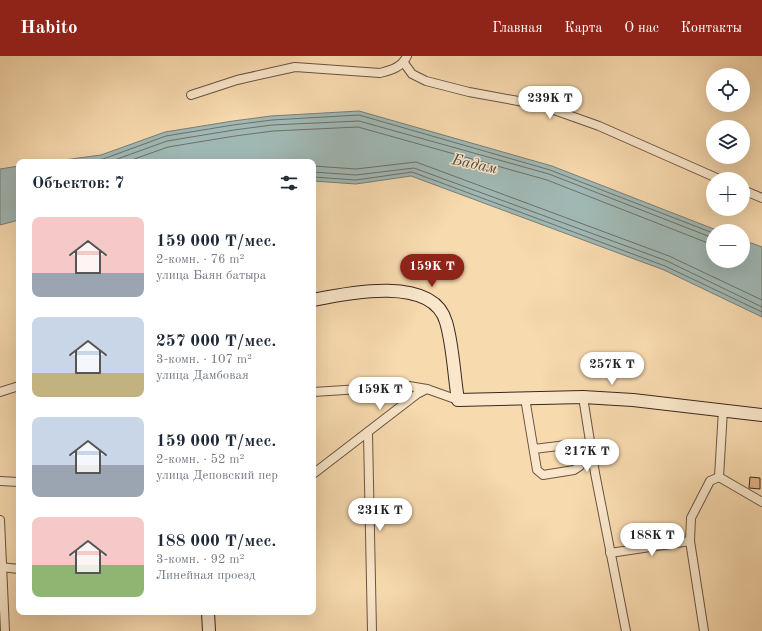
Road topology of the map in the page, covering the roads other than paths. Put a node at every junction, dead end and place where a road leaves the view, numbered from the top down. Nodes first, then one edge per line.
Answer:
1 (405, 59) edge
2 (191, 95) dead end
3 (706, 173) edge
4 (750, 193) edge
5 (762, 198) edge
6 (316, 299) edge
7 (16, 387) edge
8 (426, 389) junction
9 (0, 392) edge
10 (316, 392) edge
11 (583, 397) junction
12 (525, 398) junction
13 (458, 400) junction
14 (723, 410) junction
15 (762, 415) edge
16 (368, 434) junction
17 (534, 449) junction
18 (316, 472) edge
19 (719, 477) junction
20 (0, 481) edge
21 (16, 482) edge
22 (762, 502) edge
23 (0, 520) edge
24 (690, 541) junction
25 (610, 553) junction
26 (1, 568) edge
27 (16, 569) edge
28 (208, 615) edge
29 (5, 631) edge
30 (209, 631) edge
31 (372, 631) edge
32 (626, 631) edge
33 (704, 631) edge

1 - 2 street
1 - 3 street
4 - 5 street
6 - 13 street
7 - 9 street
8 - 10 street
8 - 13 street
8 - 16 street
11 - 12 street
11 - 14 street
11 - 25 street
12 - 13 street
12 - 17 street
14 - 15 street
14 - 19 street
16 - 18 street
16 - 31 street
17 - 17 street
19 - 22 street
19 - 24 street
20 - 21 street
23 - 26 street
24 - 25 street
24 - 33 street
25 - 32 street
26 - 27 street
26 - 29 street
28 - 30 street

